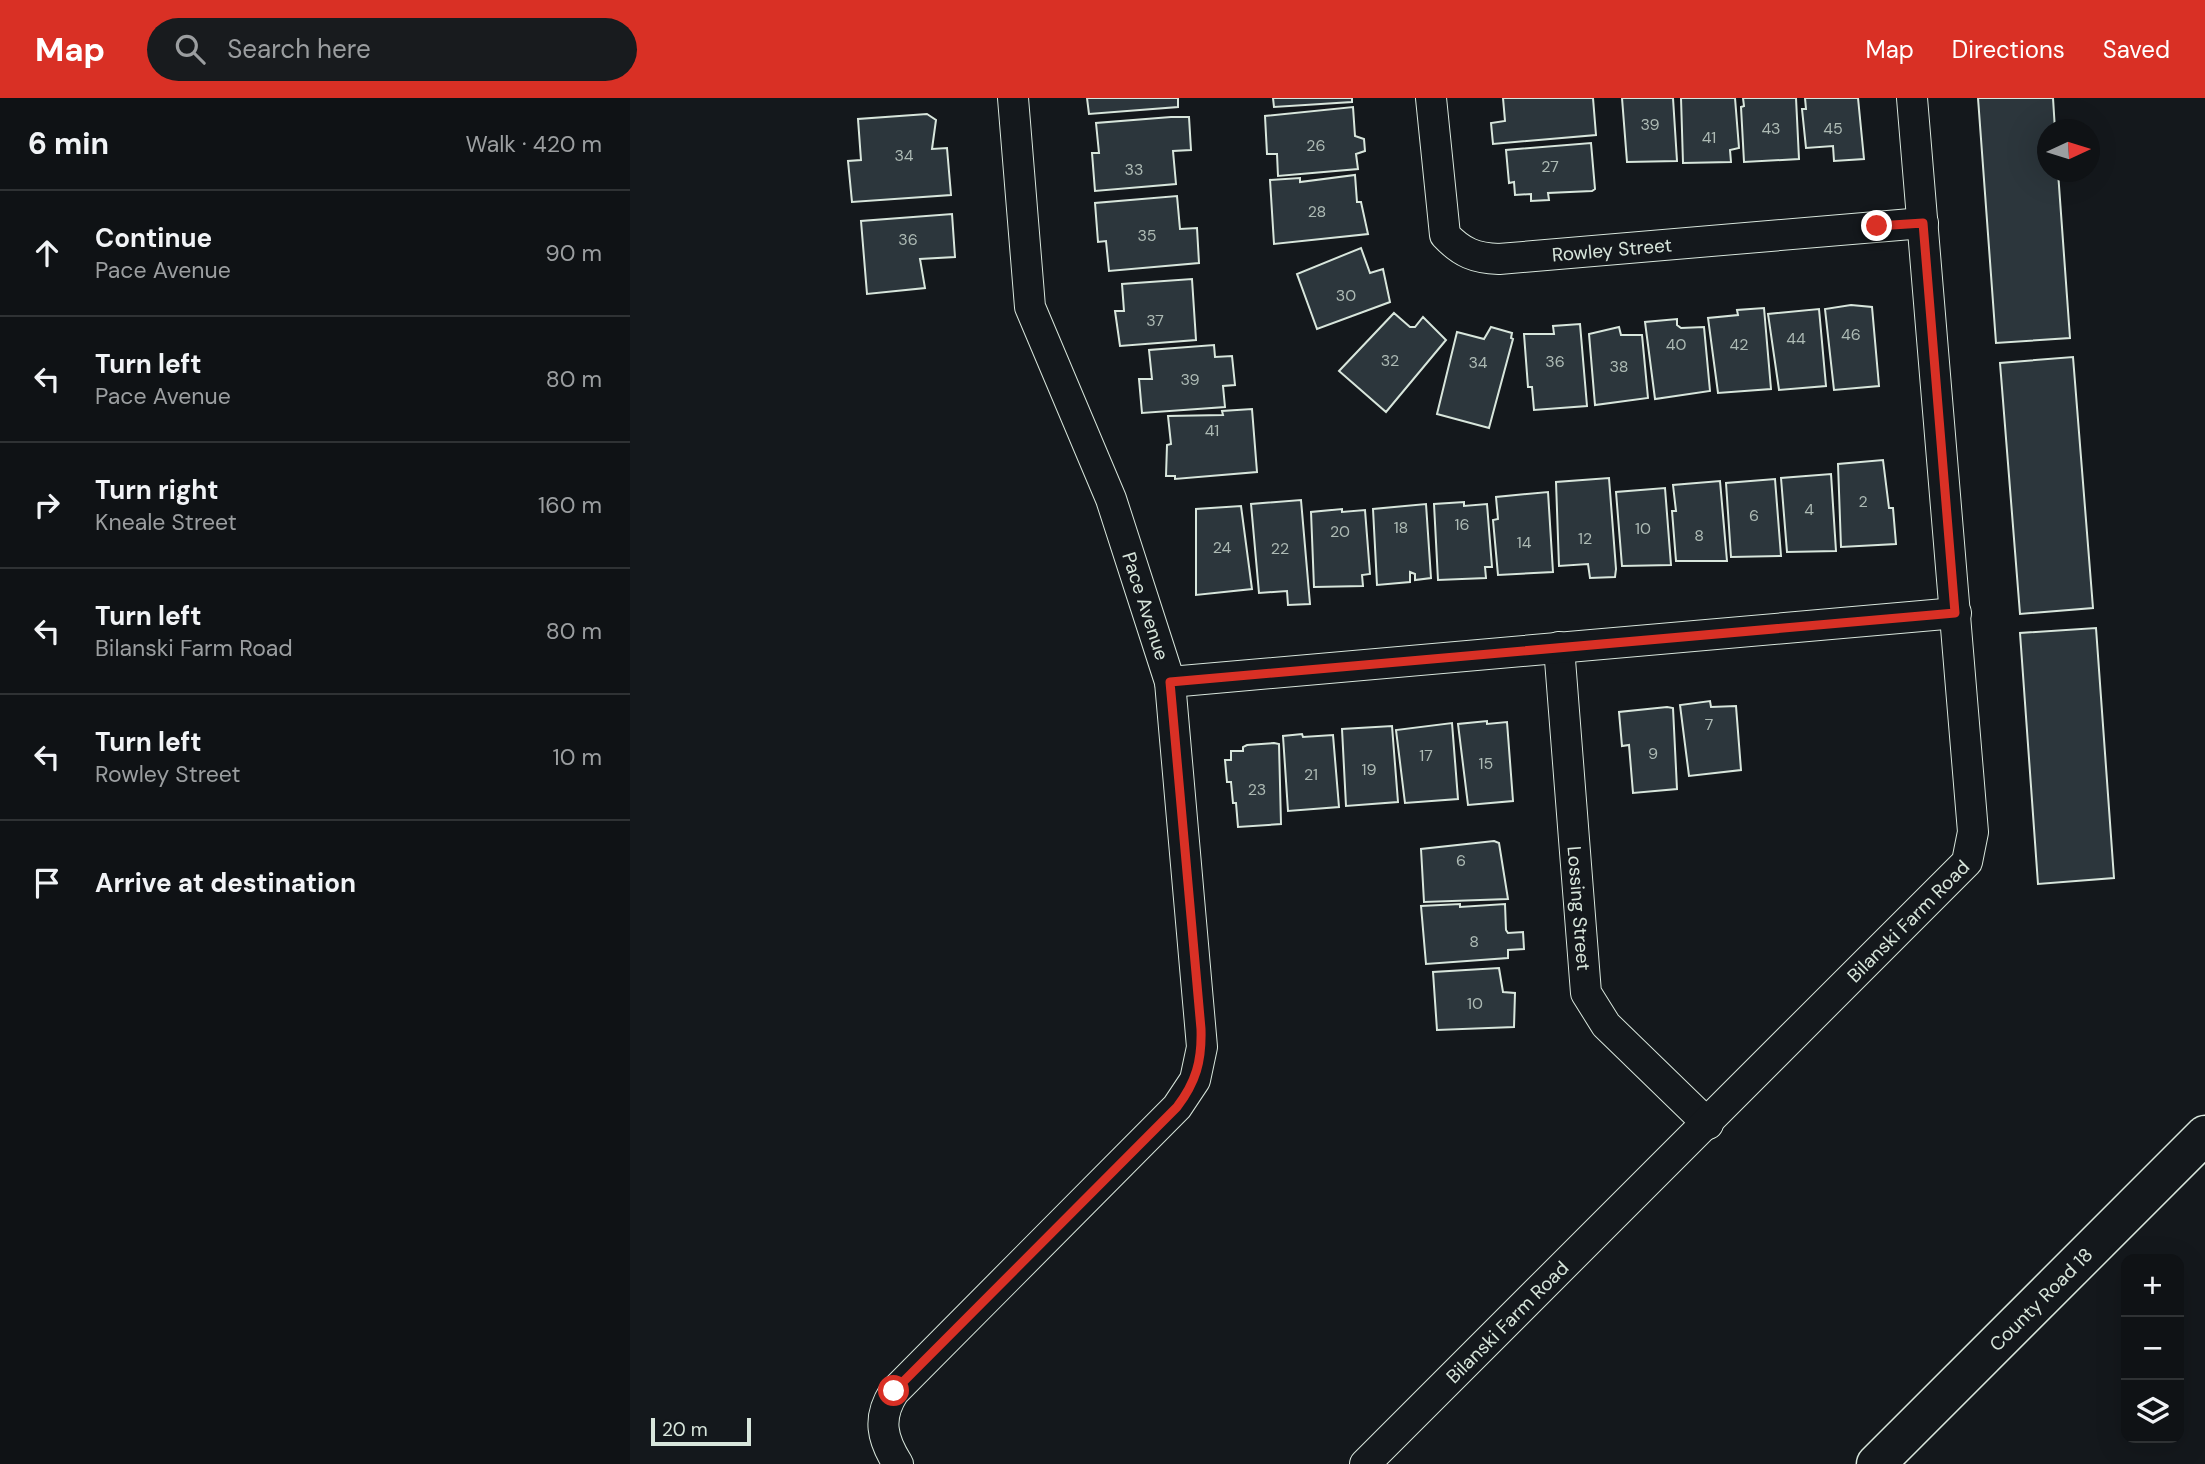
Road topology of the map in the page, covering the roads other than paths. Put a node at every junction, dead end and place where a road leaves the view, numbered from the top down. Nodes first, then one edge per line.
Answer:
1 (1013, 98) edge
2 (1431, 98) edge
3 (1912, 98) edge
4 (1923, 223) junction
5 (1955, 613) junction
6 (1559, 647) junction
7 (1170, 682) junction
8 (1708, 1124) junction
9 (2205, 1135) edge
10 (898, 1464) edge
11 (1365, 1464) edge
12 (1876, 1464) edge

1 - 7 street, Pace Avenue
2 - 4 street, Rowley Street
3 - 4 street, Bilanski Farm Road
4 - 5 street, Bilanski Farm Road
5 - 6 street
5 - 8 street, Bilanski Farm Road
6 - 7 street
6 - 8 street, Lossing Street
7 - 10 street, Pace Avenue
8 - 11 street, Bilanski Farm Road
9 - 12 main road, County Road 18

